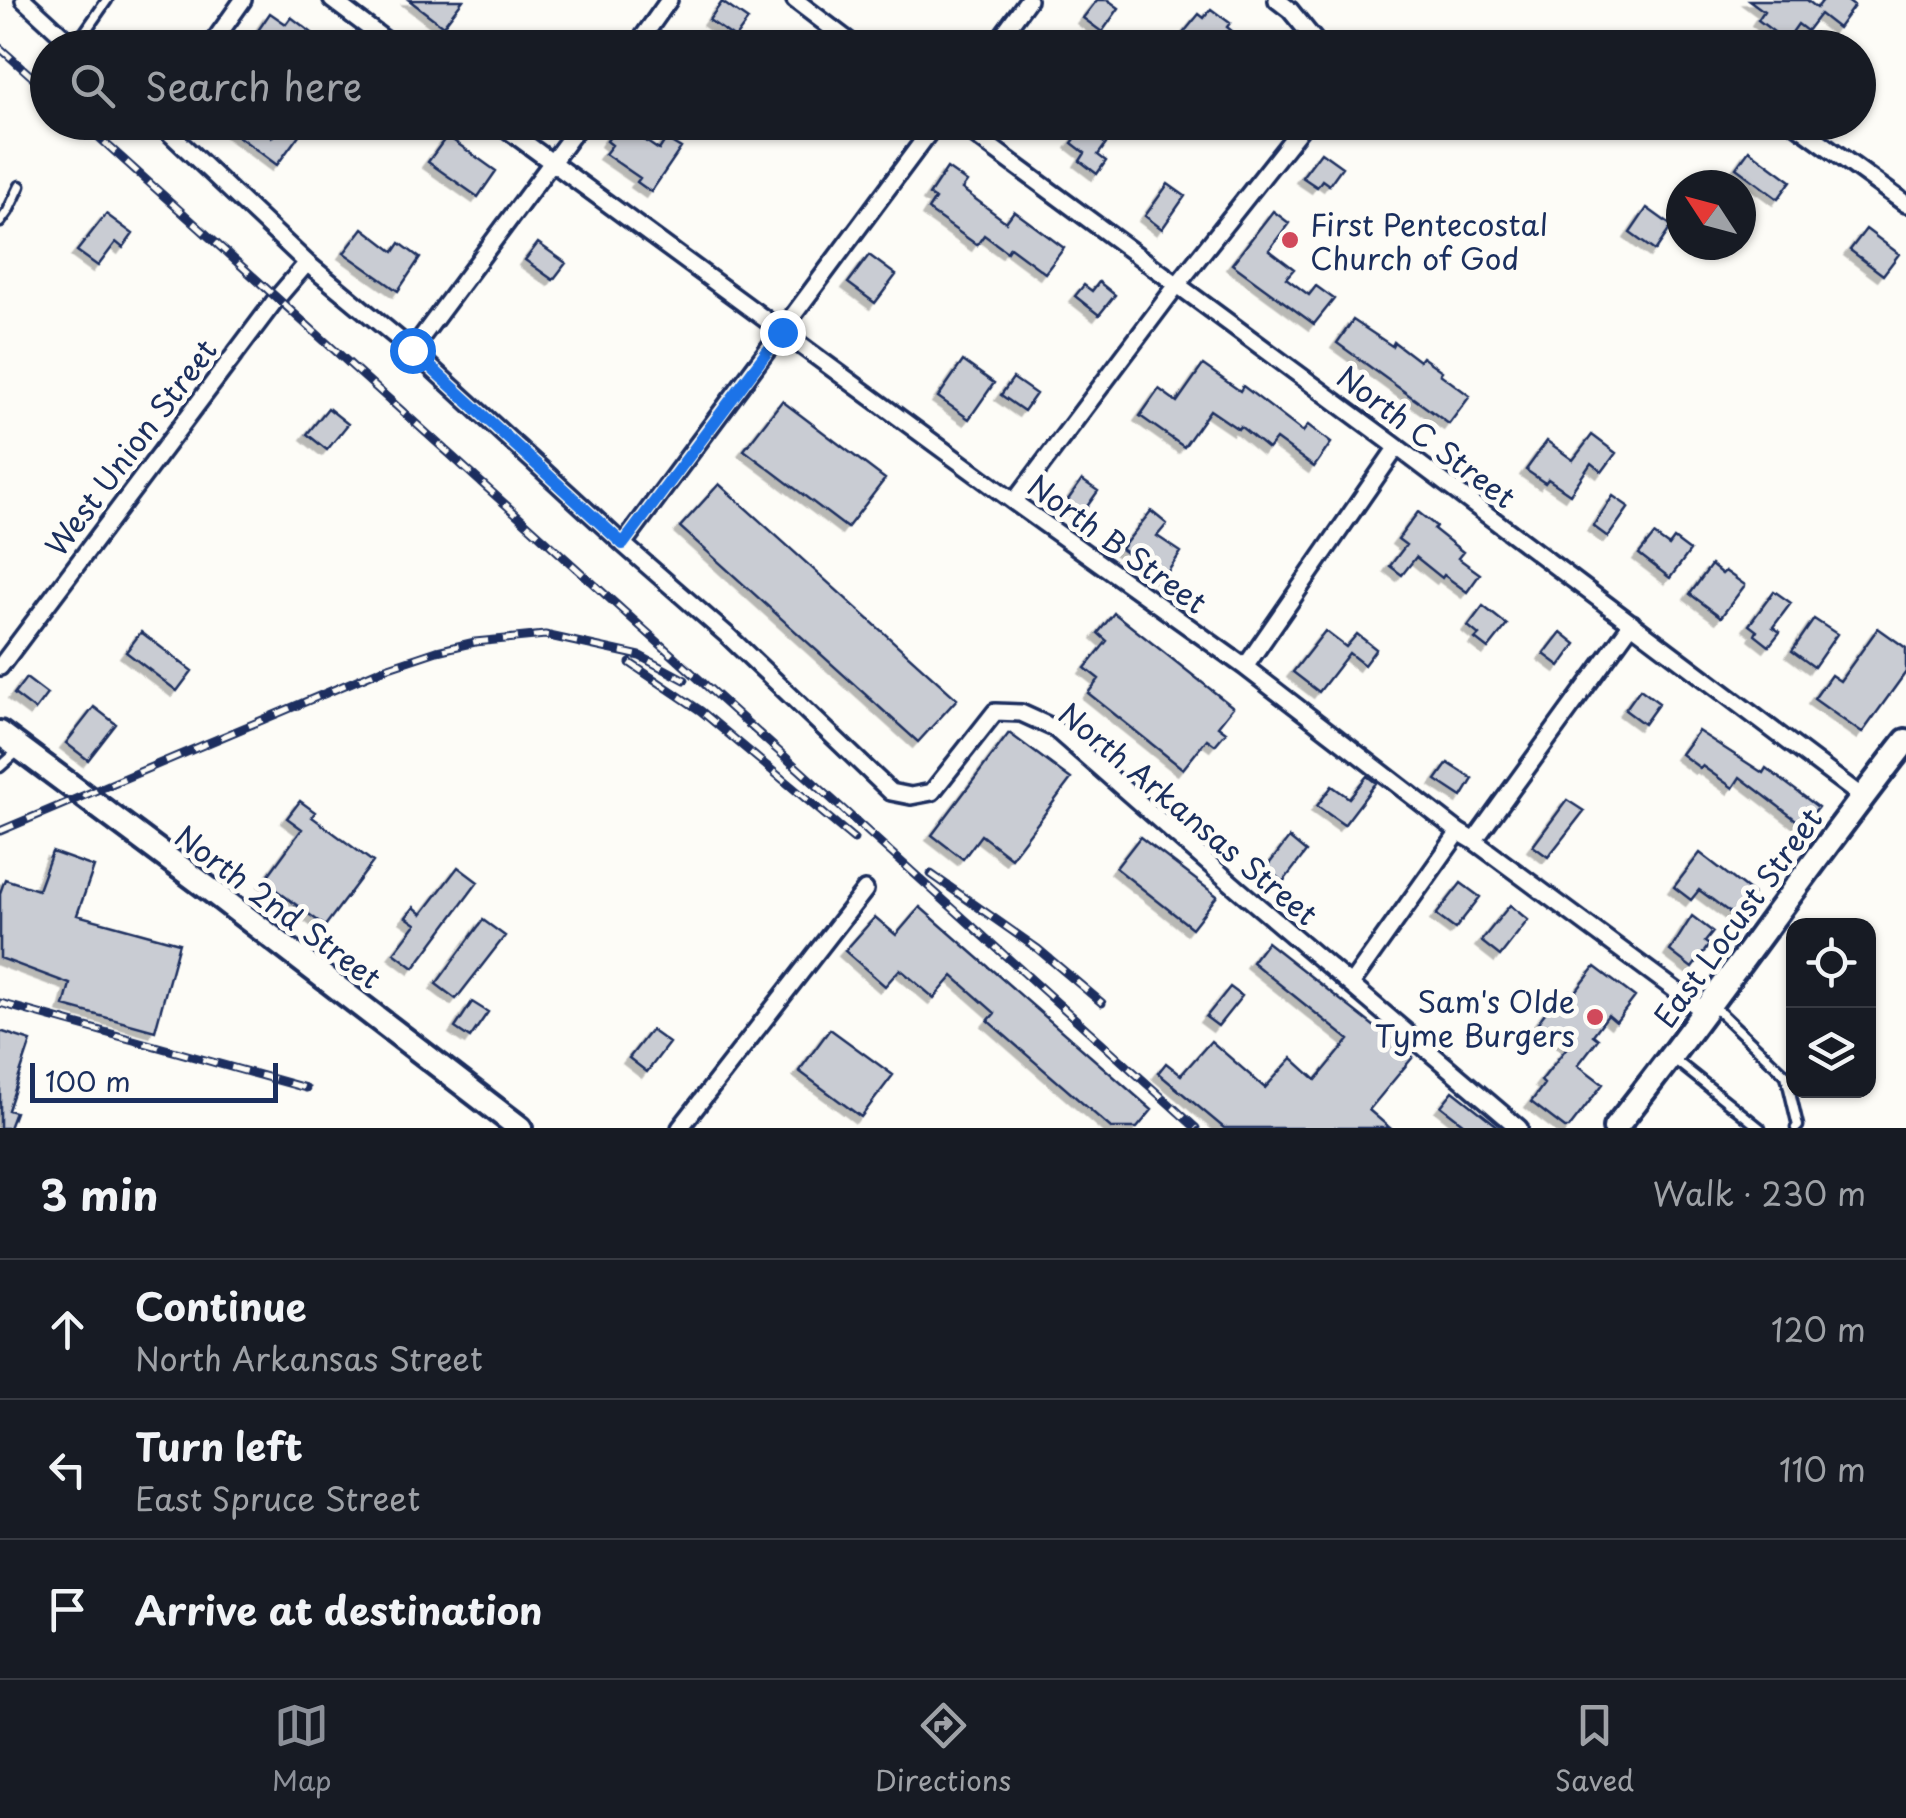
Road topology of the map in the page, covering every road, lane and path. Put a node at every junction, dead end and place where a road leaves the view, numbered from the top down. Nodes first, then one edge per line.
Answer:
1 (24, 0) edge
2 (108, 0) edge
3 (243, 0) edge
4 (332, 0) edge
5 (669, 0) edge
6 (795, 0) edge
7 (1028, 0) edge
8 (1277, 0) edge
9 (57, 30) edge
10 (87, 30) edge
11 (222, 30) edge
12 (372, 30) edge
13 (648, 30) edge
14 (834, 30) edge
15 (1006, 30) edge
16 (1307, 30) edge
17 (177, 140) edge
18 (520, 140) edge
19 (570, 140) edge
20 (925, 140) edge
21 (981, 140) edge
22 (1292, 140) edge
23 (1818, 140) edge
24 (553, 164) junction
25 (20, 186) dead end
26 (1906, 204) edge
27 (0, 222) edge
28 (307, 263) junction
29 (1177, 286) junction
30 (782, 332) junction
31 (412, 350) junction
32 (1397, 447) junction
33 (1014, 502) junction
34 (623, 544) junction
35 (1632, 623) junction
36 (0, 666) edge
37 (1245, 667) junction
38 (0, 734) edge
39 (1906, 741) edge
40 (21, 749) junction
41 (0, 767) edge
42 (1862, 797) junction
43 (1458, 832) junction
44 (1474, 841) junction
45 (866, 890) dead end
46 (1351, 984) junction
47 (1708, 1008) junction
48 (1672, 1057) junction
49 (520, 1128) edge
50 (680, 1128) edge
51 (1520, 1128) edge
52 (1614, 1128) edge
53 (1760, 1128) edge
54 (1796, 1128) edge

1 - 9 street
2 - 10 lane
3 - 11 street
4 - 12 street
5 - 13 street
6 - 14 street
7 - 15 street
8 - 16 street
17 - 28 street, North Arkansas Street
18 - 24 street, North B Street
19 - 24 street
20 - 30 street
21 - 29 street, North C Street
22 - 29 street
23 - 26 street
24 - 30 street, North B Street
24 - 31 street
25 - 27 lane
28 - 31 street, North Arkansas Street
28 - 36 street, West Union Street
29 - 32 street, North C Street
29 - 33 street
30 - 33 street, North B Street
30 - 34 street
31 - 34 street, North Arkansas Street
32 - 35 street, North C Street
32 - 37 street
33 - 37 street, North B Street
34 - 46 street, North Arkansas Street
35 - 42 street, North C Street
35 - 44 street
37 - 43 street, North B Street
38 - 40 main road, North 2nd Street
39 - 42 main road, East Locust Street
40 - 41 lane
40 - 49 main road, North 2nd Street
42 - 47 main road, East Locust Street
43 - 44 street, North B Street
43 - 46 street
44 - 47 street, North B Street
45 - 50 street
46 - 51 street, North Arkansas Street
47 - 48 main road, East Locust Street
47 - 54 lane
48 - 52 main road, East Locust Street
48 - 53 lane

